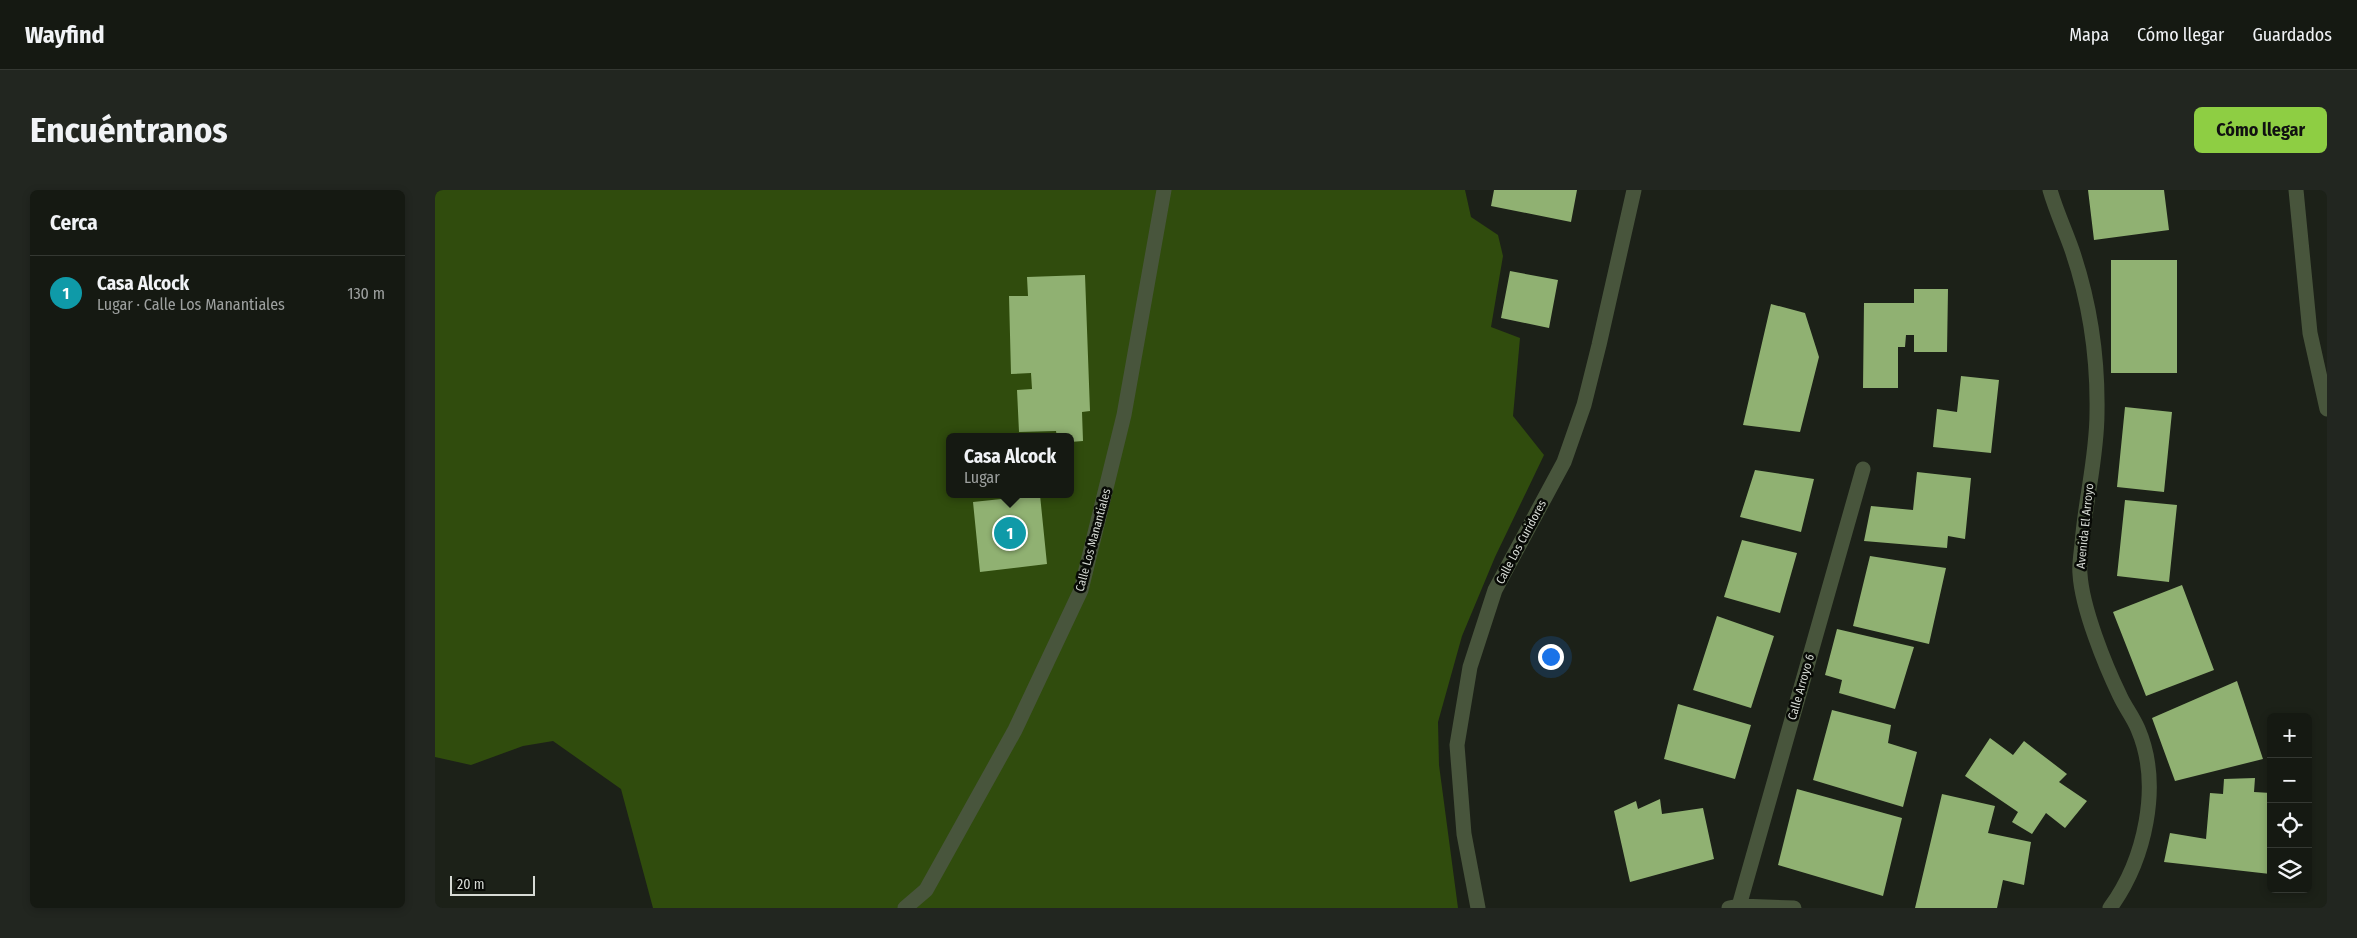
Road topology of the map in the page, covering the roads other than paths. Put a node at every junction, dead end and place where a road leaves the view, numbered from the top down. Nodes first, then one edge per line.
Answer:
1 (1164, 190) edge
2 (1633, 190) edge
3 (2050, 190) edge
4 (2296, 190) edge
5 (2327, 409) edge
6 (1863, 469) dead end
7 (1476, 906) edge
8 (1734, 907) edge
9 (905, 908) edge
10 (1794, 908) edge
11 (2110, 908) edge

1 - 9 street, Calle Los Manantiales
2 - 7 street, Calle Los Curidores
3 - 11 street, Avenida El Arroyo
4 - 5 street
6 - 8 street, Calle Arroyo 6
8 - 10 street

